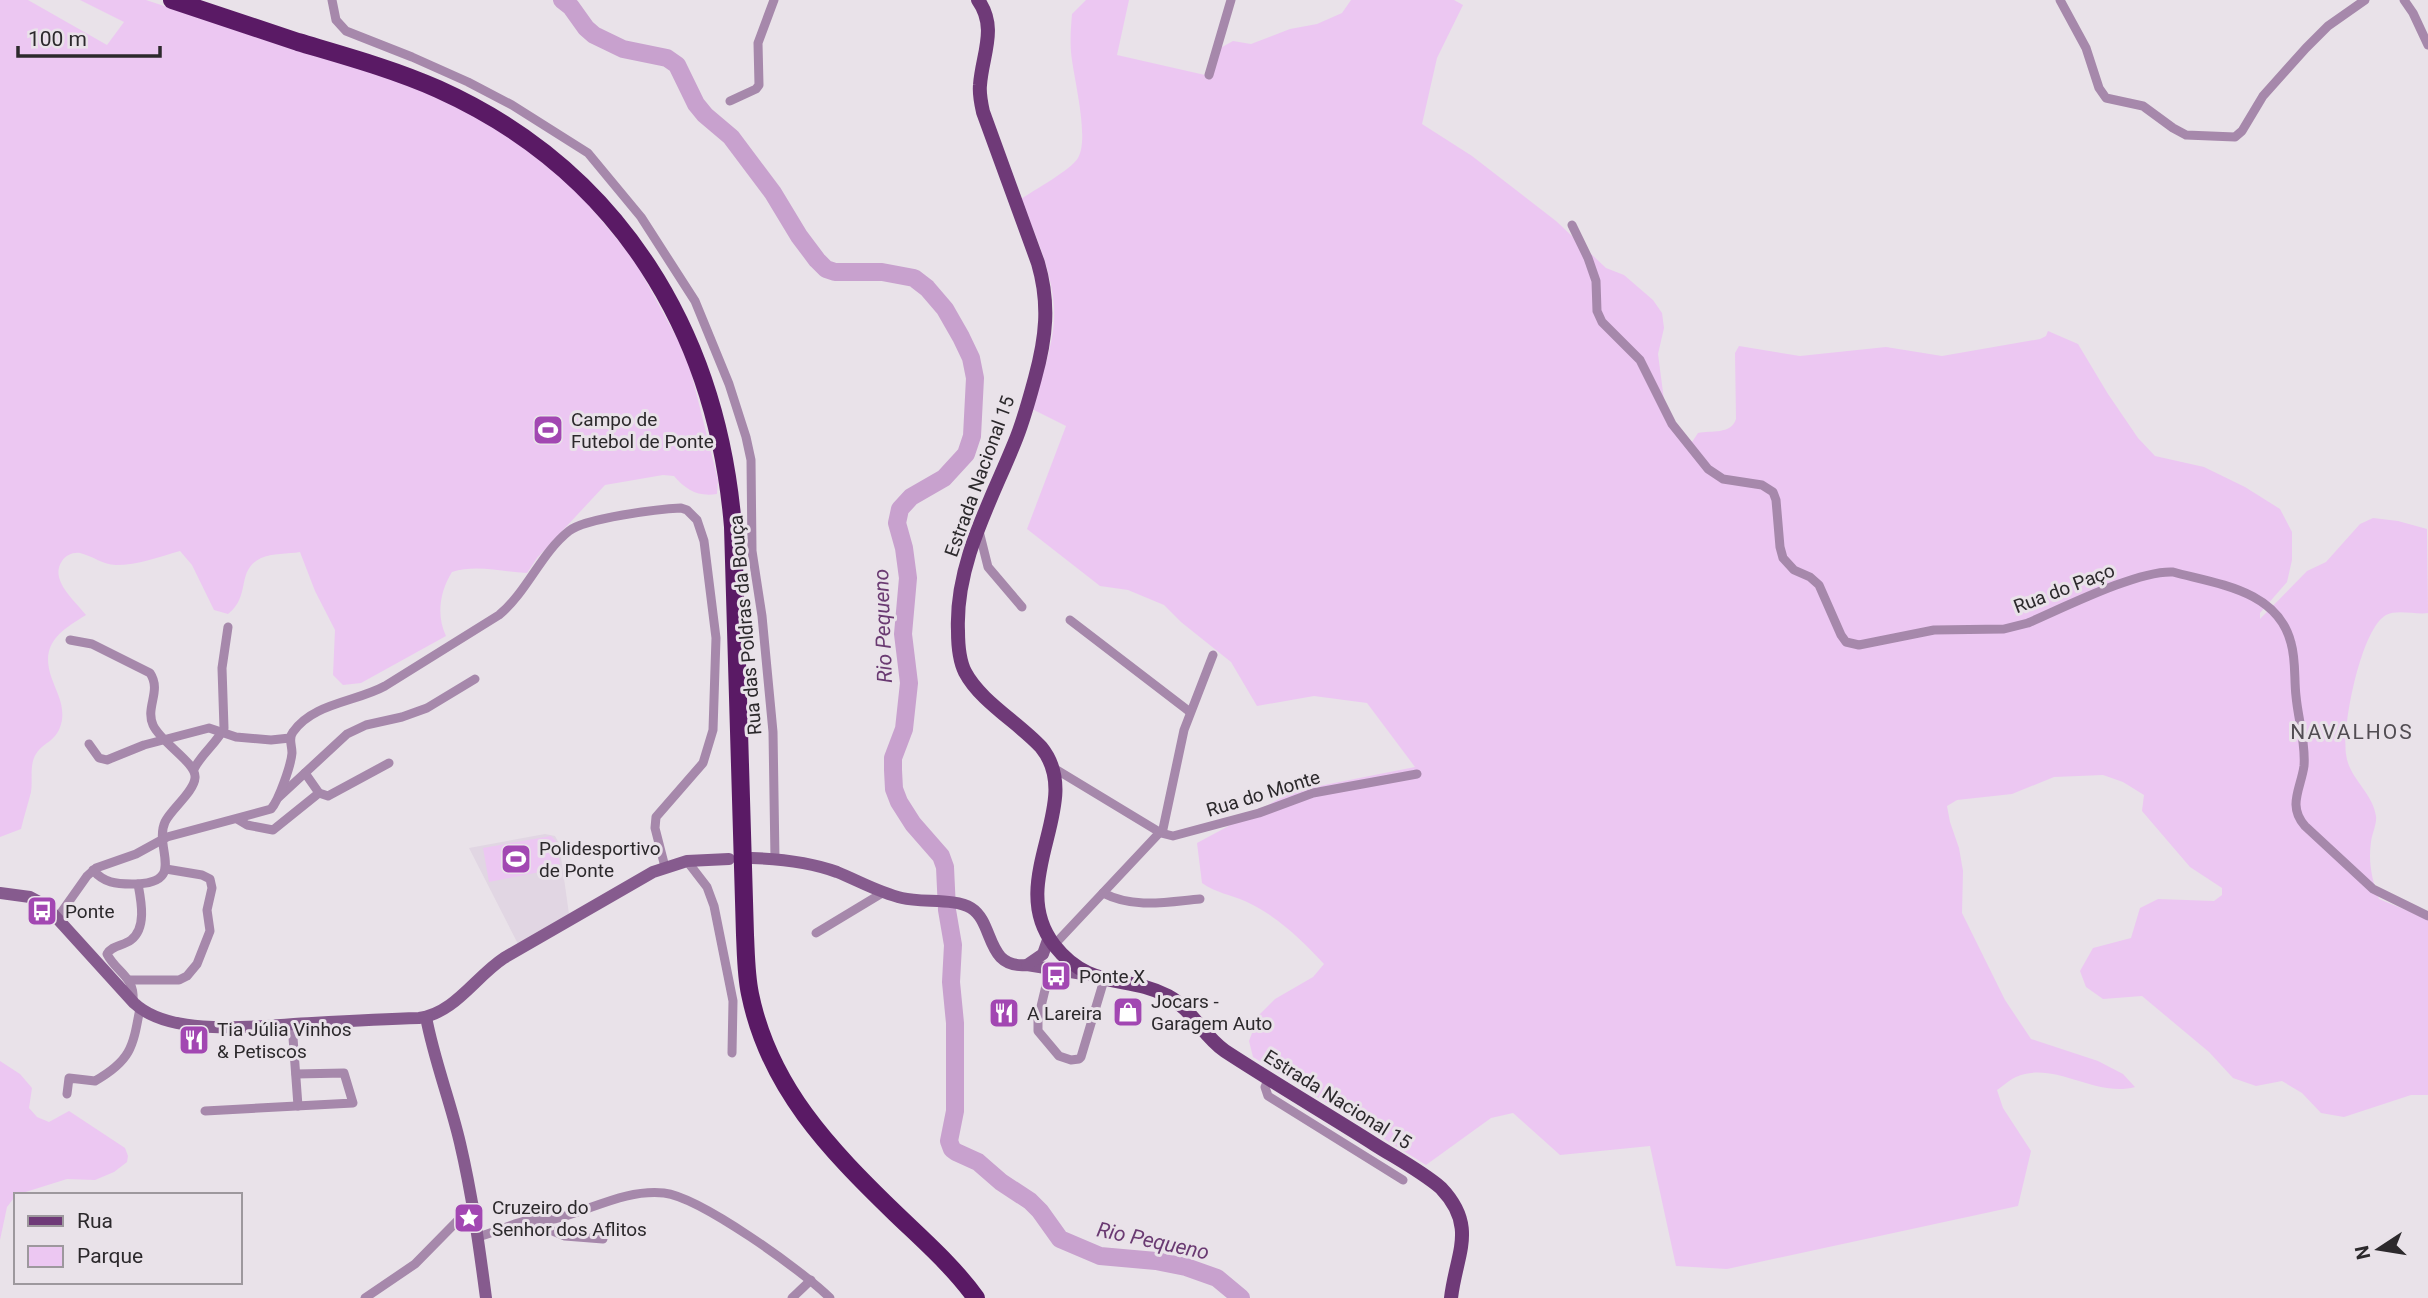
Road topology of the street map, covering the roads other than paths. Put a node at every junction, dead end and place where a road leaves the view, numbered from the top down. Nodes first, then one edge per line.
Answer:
1 (172, 0) edge
2 (199, 0) edge
3 (332, 0) edge
4 (774, 0) edge
5 (978, 0) edge
6 (1231, 0) edge
7 (2060, 0) edge
8 (2365, 0) edge
9 (2404, 0) edge
10 (2428, 45) edge
11 (1209, 75) dead end
12 (730, 101) dead end
13 (1572, 225) dead end
14 (978, 530) junction
15 (1021, 607) dead end
16 (1070, 620) dead end
17 (228, 627) dead end
18 (70, 640) dead end
19 (1213, 655) dead end
20 (475, 679) dead end
21 (1190, 712) junction
22 (222, 732) junction
23 (290, 737) junction
24 (164, 740) junction
25 (89, 744) dead end
26 (390, 763) dead end
27 (1052, 767) junction
28 (194, 769) junction
29 (304, 773) junction
30 (1417, 774) dead end
31 (319, 793) junction
32 (278, 799) junction
33 (237, 819) junction
34 (1161, 833) junction
35 (162, 839) junction
36 (752, 858) dead end
37 (729, 859) dead end
38 (775, 859) junction
39 (687, 861) junction
40 (665, 867) junction
41 (166, 869) junction
42 (93, 870) junction
43 (138, 884) junction
44 (884, 892) junction
45 (0, 893) edge
46 (1103, 893) junction
47 (1200, 899) dead end
48 (2428, 916) edge
49 (58, 917) junction
50 (816, 933) dead end
51 (1057, 949) junction
52 (1038, 966) junction
53 (1098, 978) junction
54 (129, 979) junction
55 (136, 1004) junction
56 (426, 1017) junction
57 (292, 1024) junction
58 (732, 1053) dead end
59 (296, 1074) junction
60 (1269, 1078) junction
61 (67, 1094) dead end
62 (298, 1106) junction
63 (205, 1111) dead end
64 (1403, 1180) dead end
65 (474, 1205) junction
66 (527, 1221) junction
67 (455, 1224) junction
68 (478, 1232) junction
69 (603, 1239) dead end
70 (811, 1280) junction
71 (365, 1298) edge
72 (486, 1298) edge
73 (792, 1298) edge
74 (830, 1298) edge
75 (976, 1298) edge
76 (988, 1298) edge
77 (1451, 1298) edge

1 - 75 highway
2 - 76 highway
3 - 38 street, Rua das Poldras da Bouça
4 - 12 street
5 - 14 main road, Estrada Nacional 15
6 - 11 street
7 - 8 street
9 - 10 street
13 - 48 street, Rua do Paço
14 - 15 street
14 - 27 main road, Estrada Nacional 15
16 - 21 street
17 - 22 street
18 - 24 street
19 - 21 street
20 - 29 street
21 - 34 street
22 - 23 street
22 - 24 street
22 - 28 street
23 - 32 street
23 - 40 street
24 - 25 street
24 - 28 street
26 - 31 street
27 - 34 street
27 - 51 main road
28 - 35 street
29 - 31 street
29 - 32 street
30 - 34 street, Rua do Monte
31 - 33 street
32 - 33 street
33 - 35 street
34 - 46 street
35 - 41 street
35 - 42 street
36 - 38 street
37 - 39 street
38 - 44 street
39 - 40 street
39 - 58 street
40 - 56 street
41 - 43 street
41 - 54 street
42 - 43 street
42 - 49 street
43 - 54 street
44 - 50 street
44 - 52 street
45 - 49 street
46 - 47 street
46 - 51 street
49 - 55 street
51 - 52 street
51 - 52 street
51 - 53 main road, Estrada Nacional 15
52 - 53 street
52 - 53 street
53 - 60 main road, Estrada Nacional 15
54 - 55 street
55 - 57 street
55 - 61 street
56 - 57 street
56 - 65 street
57 - 59 street
59 - 62 street
59 - 62 street
60 - 64 street
60 - 77 main road, Estrada Nacional 15
62 - 63 street
65 - 67 street
65 - 68 street
66 - 68 street
66 - 69 street
66 - 70 street
67 - 68 street
67 - 71 street
68 - 72 street
70 - 73 street
70 - 74 street

